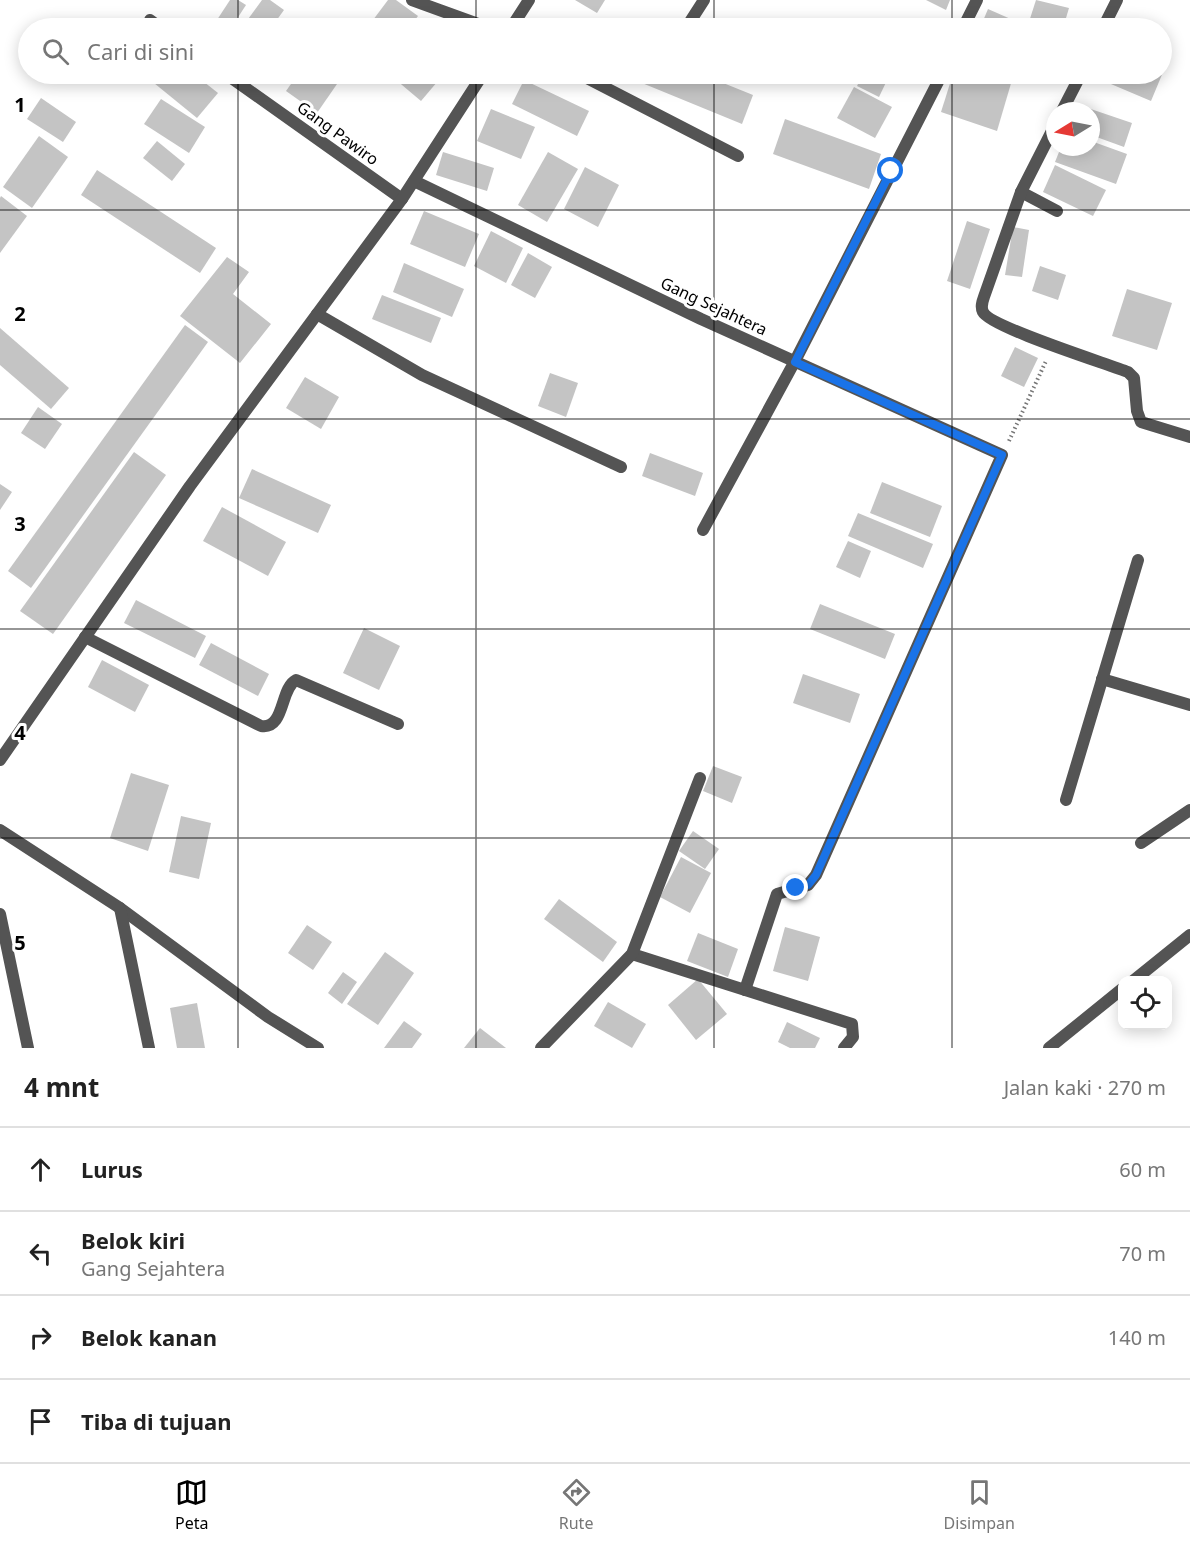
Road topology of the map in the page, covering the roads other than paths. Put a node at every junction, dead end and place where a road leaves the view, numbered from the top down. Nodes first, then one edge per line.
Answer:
1 (412, 0) edge
2 (529, 0) edge
3 (704, 0) edge
4 (977, 0) edge
5 (1117, 0) edge
6 (462, 18) edge
7 (518, 18) edge
8 (692, 18) edge
9 (968, 18) edge
10 (1108, 18) edge
11 (240, 84) edge
12 (477, 84) edge
13 (598, 84) edge
14 (937, 84) edge
15 (1076, 84) edge
16 (1067, 102) edge
17 (1046, 143) edge
18 (738, 156) dead end
19 (414, 181) junction
20 (1021, 192) junction
21 (402, 199) junction
22 (1057, 211) dead end
23 (317, 314) junction
24 (795, 362) junction
25 (1190, 437) edge
26 (621, 467) dead end
27 (703, 530) dead end
28 (1138, 560) dead end
29 (85, 637) junction
30 (1102, 679) junction
31 (1190, 705) edge
32 (398, 724) dead end
33 (0, 760) edge
34 (700, 778) dead end
35 (1066, 800) dead end
36 (1190, 810) edge
37 (0, 830) edge
38 (1141, 843) dead end
39 (120, 908) junction
40 (0, 914) edge
41 (1190, 935) edge
42 (632, 954) junction
43 (1139, 976) edge
44 (745, 990) junction
45 (1118, 992) edge
46 (28, 1048) edge
47 (149, 1048) edge
48 (318, 1048) edge
49 (541, 1048) edge
50 (844, 1048) edge
51 (1049, 1048) edge

1 - 6 street
2 - 7 street
3 - 8 street
4 - 9 street
5 - 10 street
11 - 21 street, Gang Pawiro
12 - 19 street
13 - 18 street
14 - 24 street
15 - 16 street
17 - 20 street
19 - 21 street
19 - 24 street, Gang Sejahtera
20 - 22 street
20 - 25 street
21 - 23 street
23 - 26 street
23 - 29 street
24 - 27 street
24 - 44 street, Gang Sejahtera
28 - 30 street
29 - 32 street
29 - 33 street
30 - 31 street
30 - 35 street
34 - 42 street
36 - 38 street
37 - 39 street
39 - 47 street
39 - 48 street
40 - 46 street
41 - 43 street
42 - 44 street
42 - 49 street
44 - 50 street
45 - 51 street

